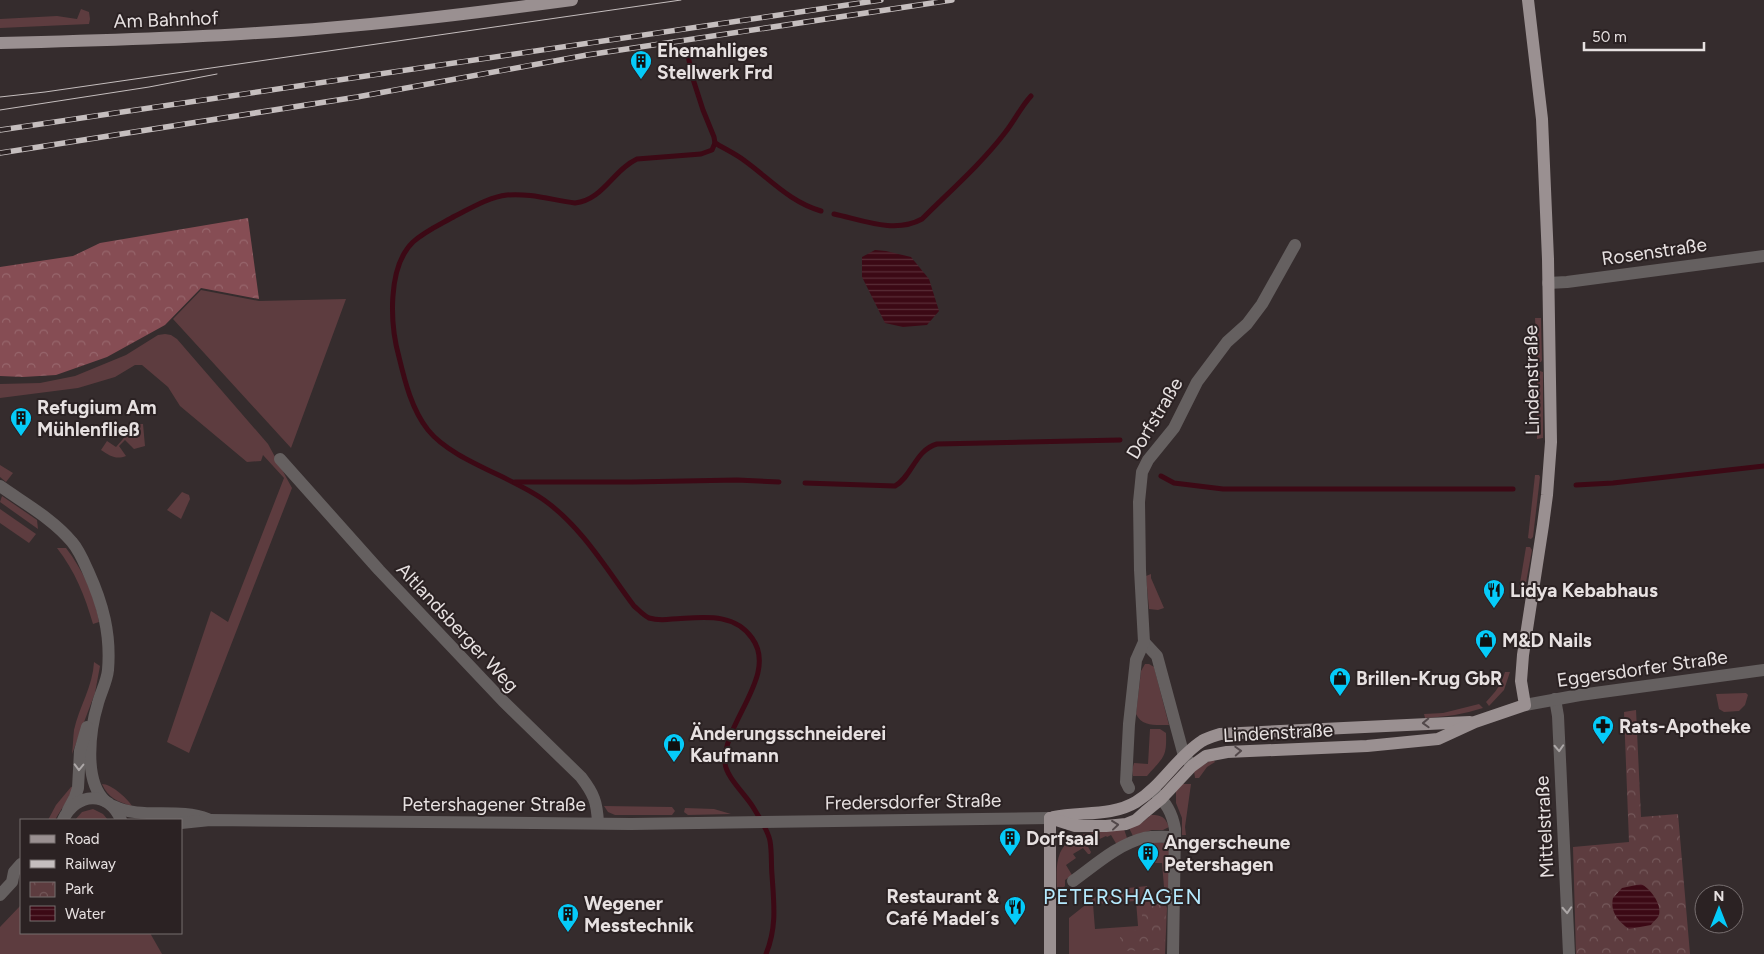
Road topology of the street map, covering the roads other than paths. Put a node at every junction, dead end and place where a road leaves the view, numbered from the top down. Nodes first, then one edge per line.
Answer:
1 (572, 0) edge
2 (1528, 0) edge
3 (551, 1) edge
4 (0, 44) edge
5 (1295, 246) dead end
6 (1764, 256) edge
7 (1548, 283) junction
8 (280, 459) dead end
9 (0, 486) edge
10 (1144, 642) junction
11 (1764, 670) edge
12 (1555, 699) junction
13 (98, 704) junction
14 (1525, 705) junction
15 (1475, 722) junction
16 (1188, 761) junction
17 (1129, 788) dead end
18 (1157, 794) junction
19 (109, 803) junction
20 (64, 817) edge
21 (1050, 818) junction
22 (120, 819) edge
23 (210, 820) junction
24 (776, 822) joint
25 (182, 823) edge
26 (598, 824) junction
27 (1175, 837) junction
28 (20, 865) edge
29 (16, 880) edge
30 (1073, 882) dead end
31 (0, 895) edge
32 (1050, 954) edge
33 (1173, 954) edge
34 (1569, 954) edge

1 - 3 main road, Am Bahnhof
2 - 7 main road, Lindenstraße
3 - 4 main road, Am Bahnhof
5 - 10 street, Dorfstraße
6 - 7 street, Rosenstraße
7 - 14 main road, Lindenstraße
8 - 26 street, Altlandsberger Weg
9 - 13 street
10 - 16 street
10 - 17 street, Dorfstraße
11 - 12 street, Eggersdorfer Straße
12 - 14 street, Eggersdorfer Straße
12 -> 34 street, Mittelstraße
13 - 19 street
13 -> 20 street
14 - 15 main road, Lindenstraße
16 -> 15 main road, Lindenstraße
15 -> 16 main road, Lindenstraße
16 - 18 main road, Lindenstraße
18 - 21 main road, Lindenstraße
18 - 27 street
19 - 20 street, Petershagener Straße
19 - 22 street
19 - 23 street, Petershagener Straße
21 - 24 street, Fredersdorfer Straße
21 - 32 main road
23 - 25 street, Petershagener Straße
23 - 26 street, Petershagener Straße
24 - 26 street, Petershagener Straße
27 - 30 street
27 - 33 street
28 - 29 street
29 - 31 street

